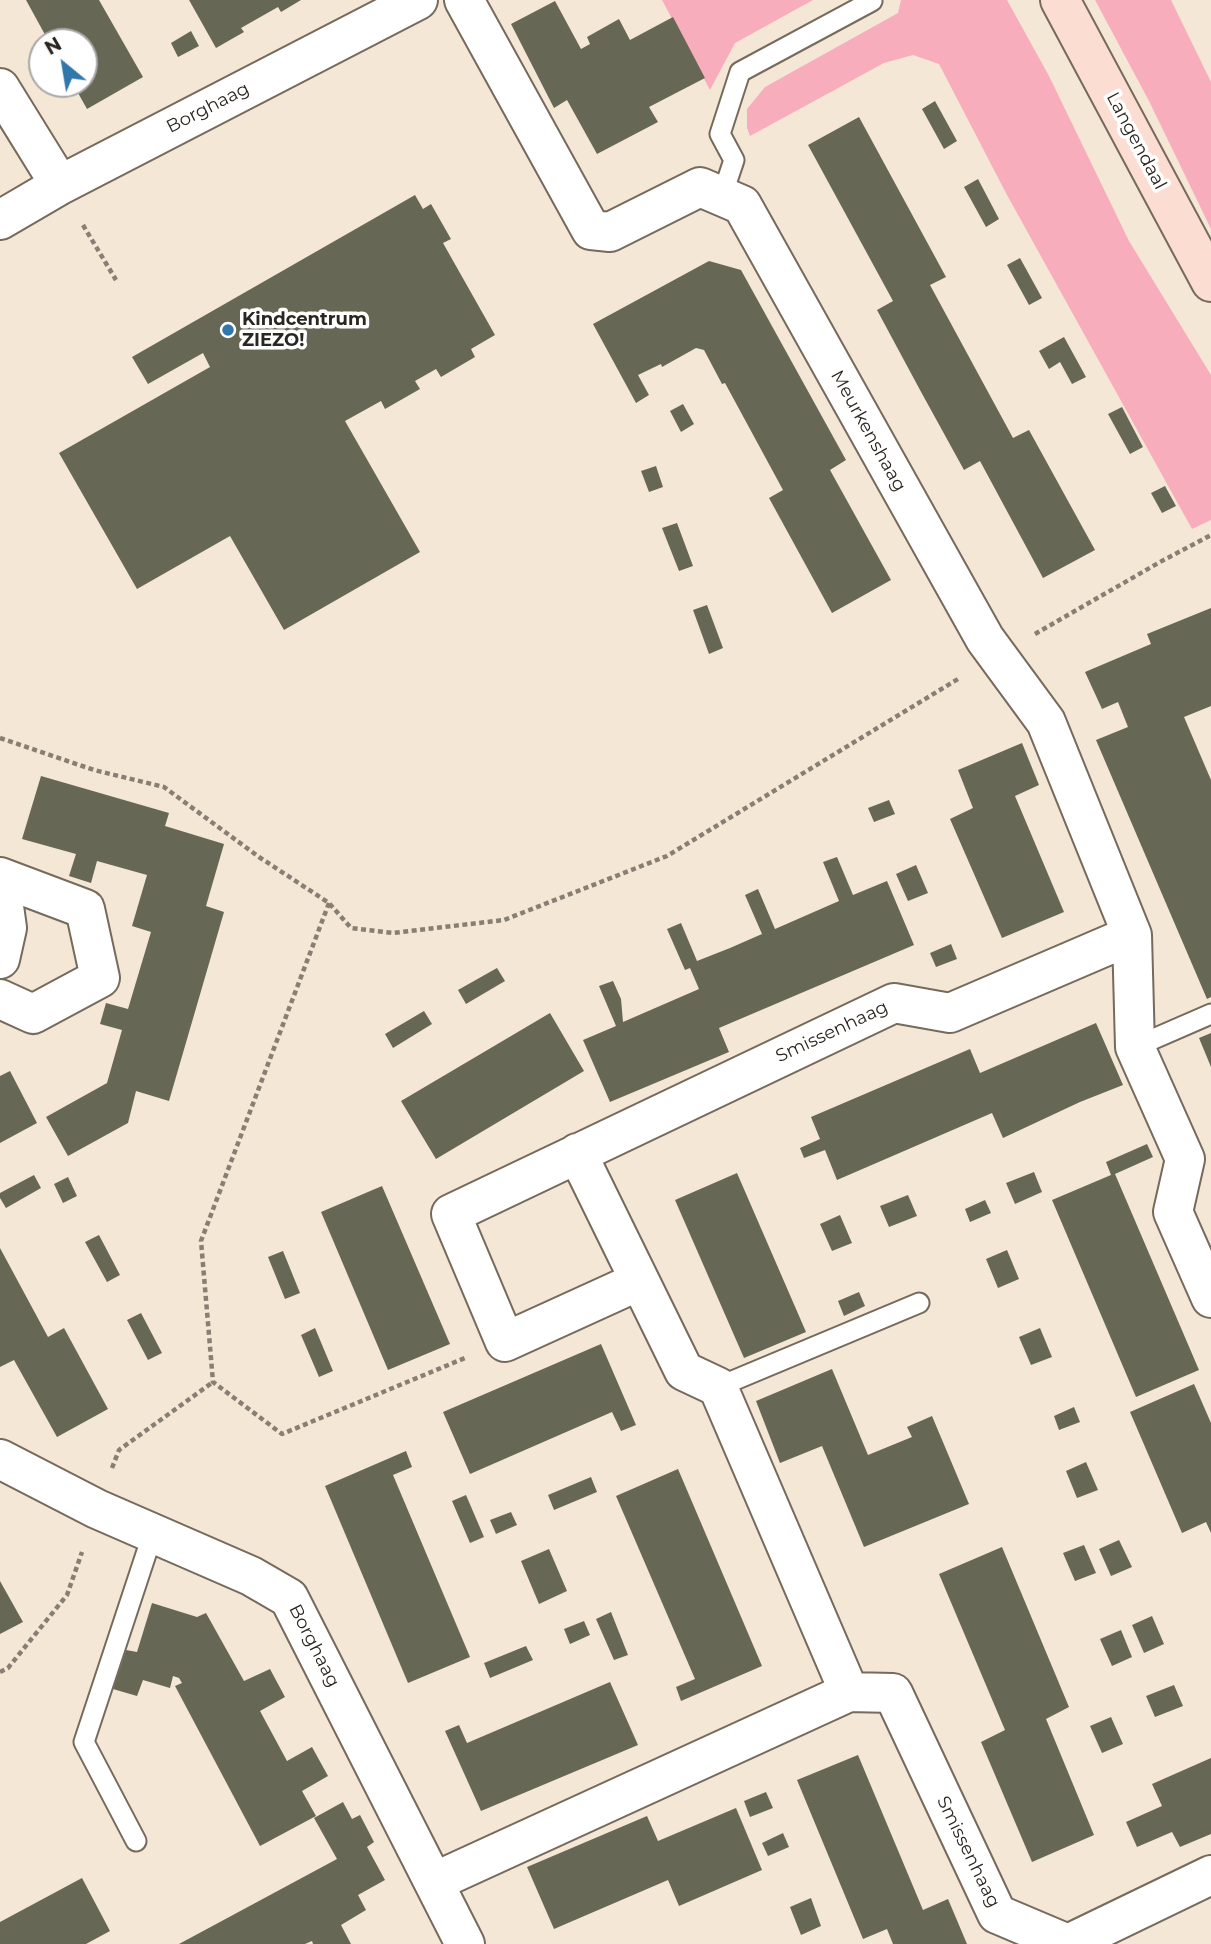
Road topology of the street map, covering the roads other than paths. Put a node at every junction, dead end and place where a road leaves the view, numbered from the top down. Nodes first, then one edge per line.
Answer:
1 (418, 0) edge
2 (464, 0) edge
3 (1060, 0) edge
4 (872, 1) edge
5 (0, 88) edge
6 (60, 185) junction
7 (732, 201) junction
8 (0, 220) edge
9 (1211, 282) edge
10 (0, 877) edge
11 (1132, 935) junction
12 (0, 960) edge
13 (0, 999) edge
14 (1211, 1014) edge
15 (1135, 1046) junction
16 (577, 1153) junction
17 (639, 1281) junction
18 (1211, 1298) edge
19 (919, 1303) dead end
20 (718, 1387) junction
21 (0, 1460) edge
22 (153, 1533) junction
23 (849, 1692) junction
24 (136, 1841) dead end
25 (1211, 1875) edge
26 (434, 1882) junction
27 (457, 1941) edge

1 - 6 street, Borghaag
2 - 7 street
3 - 9 street, Langendaal
4 - 7 lane
5 - 6 street
6 - 8 street, Borghaag
7 - 11 street, Meurkenshaag
10 - 12 street
10 - 13 street
11 - 15 street
11 - 16 street, Smissenhaag
14 - 15 lane
15 - 18 street
16 - 17 street
16 - 17 street, Smissenhaag
17 - 20 street
19 - 20 lane
20 - 23 street
21 - 22 street, Borghaag
22 - 24 lane
22 - 26 street, Borghaag
23 - 25 street, Smissenhaag
23 - 26 street, Smissenhaag
26 - 27 street, Borghaag

